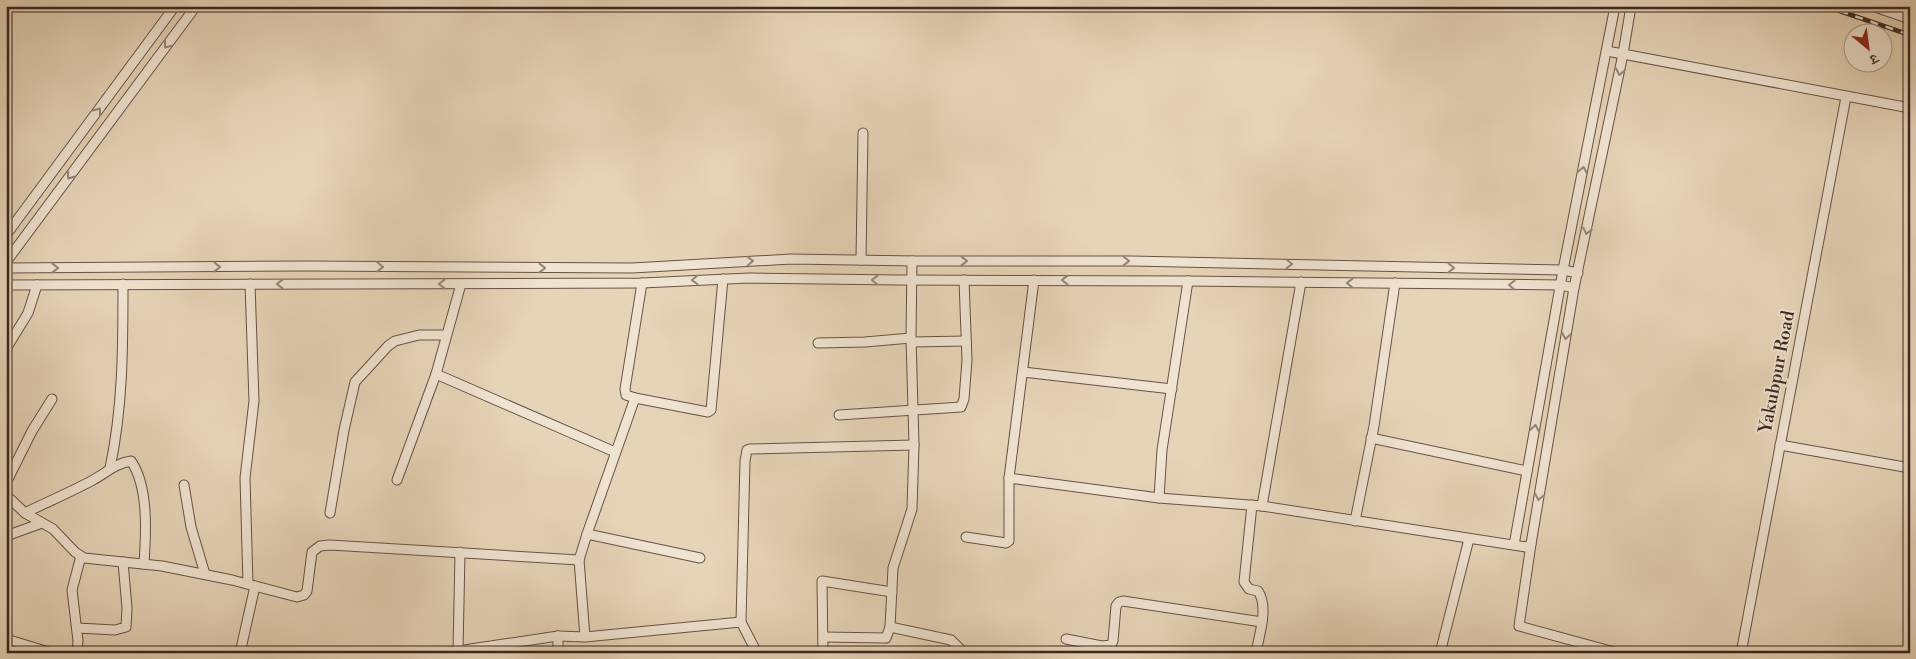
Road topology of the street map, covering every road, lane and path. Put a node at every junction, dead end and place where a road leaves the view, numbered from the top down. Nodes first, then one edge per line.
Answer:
1 (175, 6) edge
2 (196, 6) edge
3 (1615, 6) edge
4 (1631, 6) edge
5 (1872, 6) edge
6 (1910, 19) edge
7 (1607, 51) junction
8 (1623, 54) junction
9 (1846, 96) junction
10 (1910, 108) edge
11 (863, 134) dead end
12 (6, 235) edge
13 (861, 260) junction
14 (6, 262) edge
15 (912, 262) junction
16 (6, 268) edge
17 (632, 268) junction
18 (1563, 270) junction
19 (1578, 273) junction
20 (724, 279) junction
21 (911, 280) junction
22 (964, 280) junction
23 (1034, 280) junction
24 (1188, 281) junction
25 (1301, 282) junction
26 (631, 283) junction
27 (642, 283) junction
28 (1395, 283) junction
29 (123, 284) junction
30 (250, 284) junction
31 (461, 284) junction
32 (6, 285) edge
33 (38, 285) junction
34 (1561, 286) junction
35 (1574, 288) junction
36 (446, 335) junction
37 (911, 340) junction
38 (966, 341) junction
39 (818, 343) dead end
40 (6, 349) edge
41 (1022, 372) junction
42 (436, 374) junction
43 (1172, 389) junction
44 (635, 398) junction
45 (52, 399) dead end
46 (913, 411) junction
47 (839, 416) dead end
48 (1371, 438) junction
49 (914, 445) junction
50 (1780, 445) junction
51 (615, 452) junction
52 (110, 468) junction
53 (1910, 468) edge
54 (1527, 471) junction
55 (1008, 478) junction
56 (397, 480) dead end
57 (6, 482) edge
58 (184, 485) dead end
59 (6, 495) edge
60 (1159, 498) junction
61 (1252, 505) junction
62 (1262, 506) junction
63 (25, 513) junction
64 (330, 514) dead end
65 (1355, 521) junction
66 (42, 523) junction
67 (587, 534) junction
68 (6, 536) edge
69 (966, 537) dead end
70 (1469, 539) junction
71 (1531, 544) junction
72 (1514, 545) junction
73 (460, 552) junction
74 (81, 556) junction
75 (700, 558) dead end
76 (579, 560) junction
77 (123, 562) junction
78 (144, 564) junction
79 (205, 574) junction
80 (251, 585) junction
81 (892, 592) junction
82 (741, 622) junction
83 (1262, 622) junction
84 (890, 627) junction
85 (77, 628) junction
86 (558, 636) junction
87 (585, 637) junction
88 (822, 637) junction
89 (6, 639) edge
90 (1066, 639) dead end
91 (458, 651) junction
92 (1443, 652) edge
93 (52, 653) edge
94 (77, 653) edge
95 (240, 653) edge
96 (444, 653) edge
97 (558, 653) edge
98 (756, 653) edge
99 (823, 653) edge
100 (964, 653) edge
101 (1256, 653) edge
102 (1408, 653) edge
103 (1618, 653) edge
104 (1741, 653) edge

12 -> 1 street
2 -> 14 street
3 - 7 street
4 - 8 street
5 - 6 street
7 - 8 street
18 -> 7 street
8 - 9 street
8 -> 19 street
9 - 10 street
9 - 50 street, Yakubpur Road
11 - 13 street
13 - 15 street
17 -> 13 street
15 -> 18 street
15 - 21 street
16 -> 17 street
17 - 26 street
18 - 19 street
18 - 34 street
19 - 35 street
21 -> 20 street
20 -> 27 street
20 - 44 street
21 - 22 street
21 - 37 street
22 - 23 street
22 - 38 street
24 -> 23 street
23 - 41 street
24 - 25 street
24 - 43 street
28 -> 25 street
25 - 62 street
26 - 27 street
26 - 31 street
27 - 44 street
34 -> 28 street
28 - 48 street
29 - 30 street
29 - 33 street
29 - 52 street
31 -> 30 street
30 - 80 street
31 - 36 street
32 - 33 street
33 - 40 street
34 - 35 street
54 -> 34 street
35 -> 71 street
36 - 42 street
36 - 64 street
37 - 38 street
37 - 39 street
37 - 46 street
38 - 46 street
41 - 43 street
41 - 55 street
42 - 51 street
42 - 56 street
43 - 60 street
44 - 51 street
45 - 57 street
46 - 47 street
46 - 49 street
48 - 54 street
48 - 65 street
49 - 81 street
49 - 82 street
50 - 53 street
50 - 104 street, Yakubpur Road
51 - 67 street
52 - 63 street
52 - 78 street
54 - 72 street
55 - 60 street
55 - 69 street
58 - 79 street
59 - 63 street
60 - 61 street
61 - 62 street
61 - 83 street
62 - 65 street
63 - 66 street
65 - 70 street
66 - 68 street
66 - 74 street
67 - 75 street
67 - 76 street
70 - 72 street
70 - 92 street
71 - 72 street
71 - 103 street
73 - 76 street
73 - 80 street
73 - 91 street
74 - 77 street
74 - 85 street
76 - 87 street
77 - 78 street
77 - 85 street
78 - 79 street
79 - 80 street
80 - 95 street
81 - 84 street
81 - 88 street
82 - 87 street
82 - 98 street
83 - 90 street
83 - 101 street
84 - 88 street
84 - 100 street
85 - 94 street
86 - 87 street
86 - 91 street
86 - 97 street
88 - 99 street
89 - 93 street
91 - 96 street
92 - 102 street

